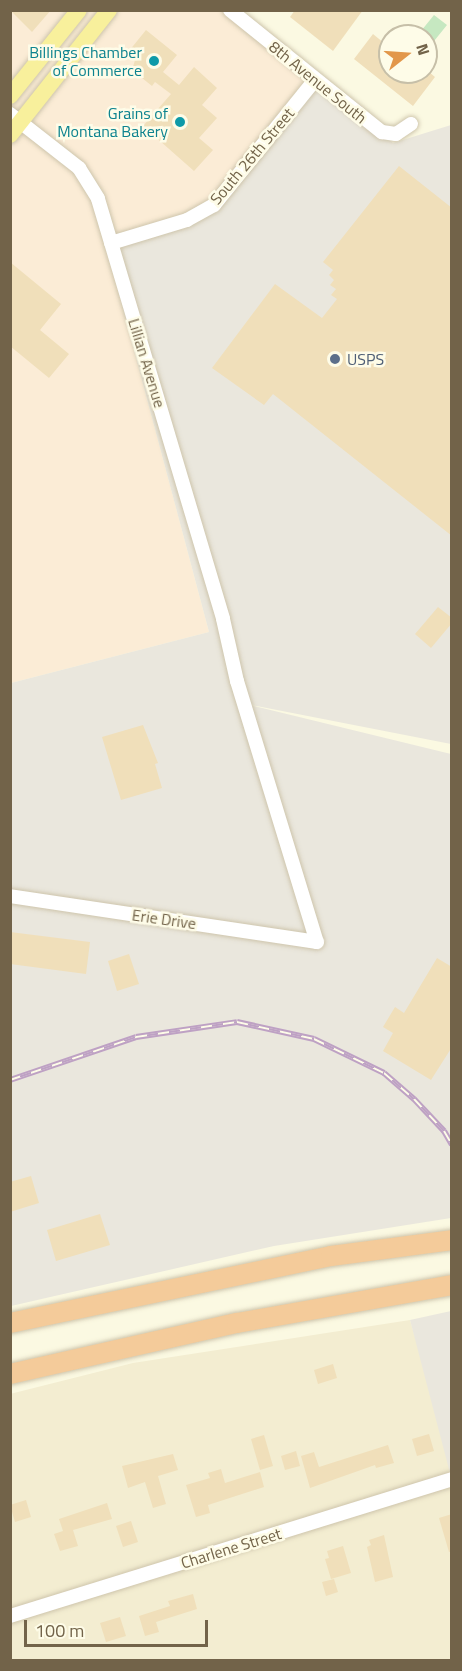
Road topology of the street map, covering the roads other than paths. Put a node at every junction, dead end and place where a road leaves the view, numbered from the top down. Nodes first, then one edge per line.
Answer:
1 (79, 10) edge
2 (109, 10) edge
3 (230, 10) edge
4 (315, 80) junction
5 (10, 96) edge
6 (14, 124) edge
7 (411, 124) dead end
8 (111, 243) junction
9 (10, 896) edge
10 (317, 942) joint
11 (450, 1240) edge
12 (452, 1285) edge
13 (10, 1324) edge
14 (10, 1374) edge
15 (452, 1479) edge
16 (10, 1616) edge

1 - 5 main road
2 - 6 main road
3 - 4 street, 8th Avenue South
4 - 7 street, 8th Avenue South
4 - 8 street, South 26th Street
6 - 8 street, Lillian Avenue
8 - 10 street, Lillian Avenue
9 - 10 street, Erie Drive
11 - 13 highway
12 - 14 highway
15 - 16 street, Charlene Street

